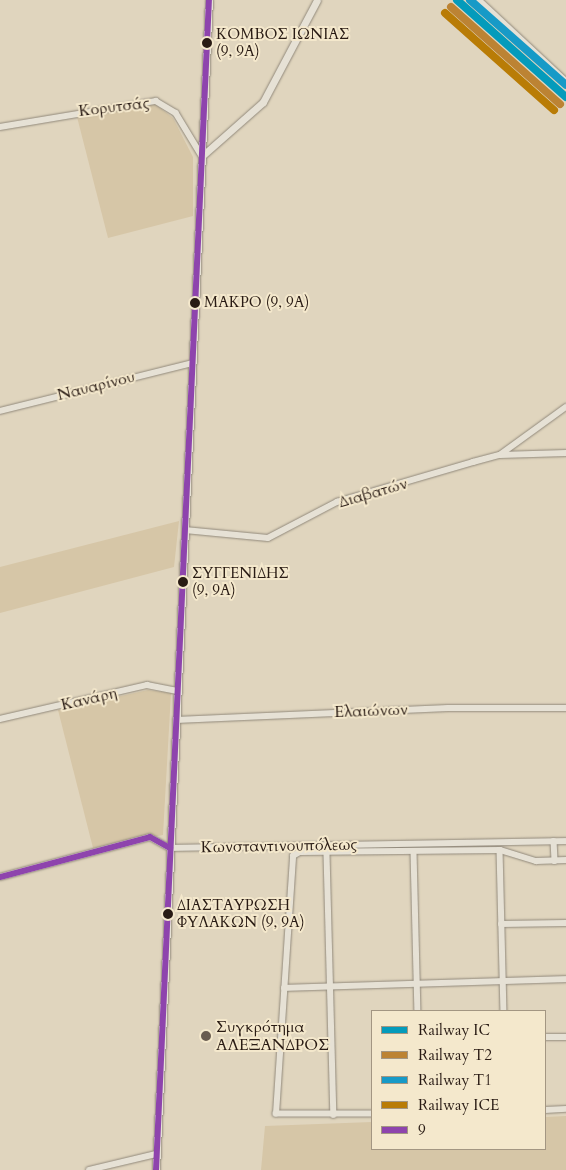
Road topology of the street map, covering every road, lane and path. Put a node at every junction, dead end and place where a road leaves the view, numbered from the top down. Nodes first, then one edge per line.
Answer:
1 (209, 0) edge
2 (317, 0) edge
3 (479, 0) edge
4 (566, 81) edge
5 (0, 127) edge
6 (202, 156) junction
7 (193, 363) junction
8 (566, 407) edge
9 (0, 411) edge
10 (566, 453) edge
11 (500, 455) junction
12 (185, 530) junction
13 (178, 691) junction
14 (566, 708) edge
15 (0, 719) edge
16 (176, 720) junction
17 (554, 841) junction
18 (566, 841) edge
19 (170, 848) junction
20 (500, 850) junction
21 (414, 852) junction
22 (327, 854) junction
23 (554, 860) junction
24 (566, 860) edge
25 (0, 877) edge
26 (566, 923) edge
27 (501, 924) junction
28 (566, 979) edge
29 (503, 981) junction
30 (417, 984) junction
31 (330, 987) junction
32 (284, 988) junction
33 (418, 1010) edge
34 (504, 1010) edge
35 (566, 1036) edge
36 (546, 1037) edge
37 (566, 1109) edge
38 (546, 1110) edge
39 (371, 1114) edge
40 (334, 1115) junction
41 (156, 1154) junction
42 (89, 1170) edge
43 (156, 1170) edge

1 - 6 street
2 - 6 street
3 - 4 street
5 - 6 street, Κορυτσάς
6 - 7 street
7 - 9 street, Ναυαρίνου
7 - 12 street
8 - 11 street
10 - 11 street, Διαβατών
11 - 12 street, Διαβατών
12 - 13 street
13 - 15 street, Κανάρη
13 - 16 street
14 - 16 street, Ελαιώνων
16 - 19 street
17 - 18 street, Κωνσταντινουπόλεως
17 - 19 street, Κωνσταντινουπόλεως
17 - 23 street
19 - 25 street, Κωνσταντινουπόλεως
19 - 41 street
20 - 21 street
20 - 23 street
20 - 27 street
21 - 22 street
21 - 30 street
22 - 31 street
22 - 32 street
23 - 24 street
26 - 27 street
27 - 29 street
28 - 29 street
29 - 30 street
29 - 34 street
30 - 31 street
30 - 33 street
31 - 32 street
31 - 40 street
32 - 40 street
35 - 36 street
37 - 38 street
39 - 40 street
41 - 42 street
41 - 43 street

